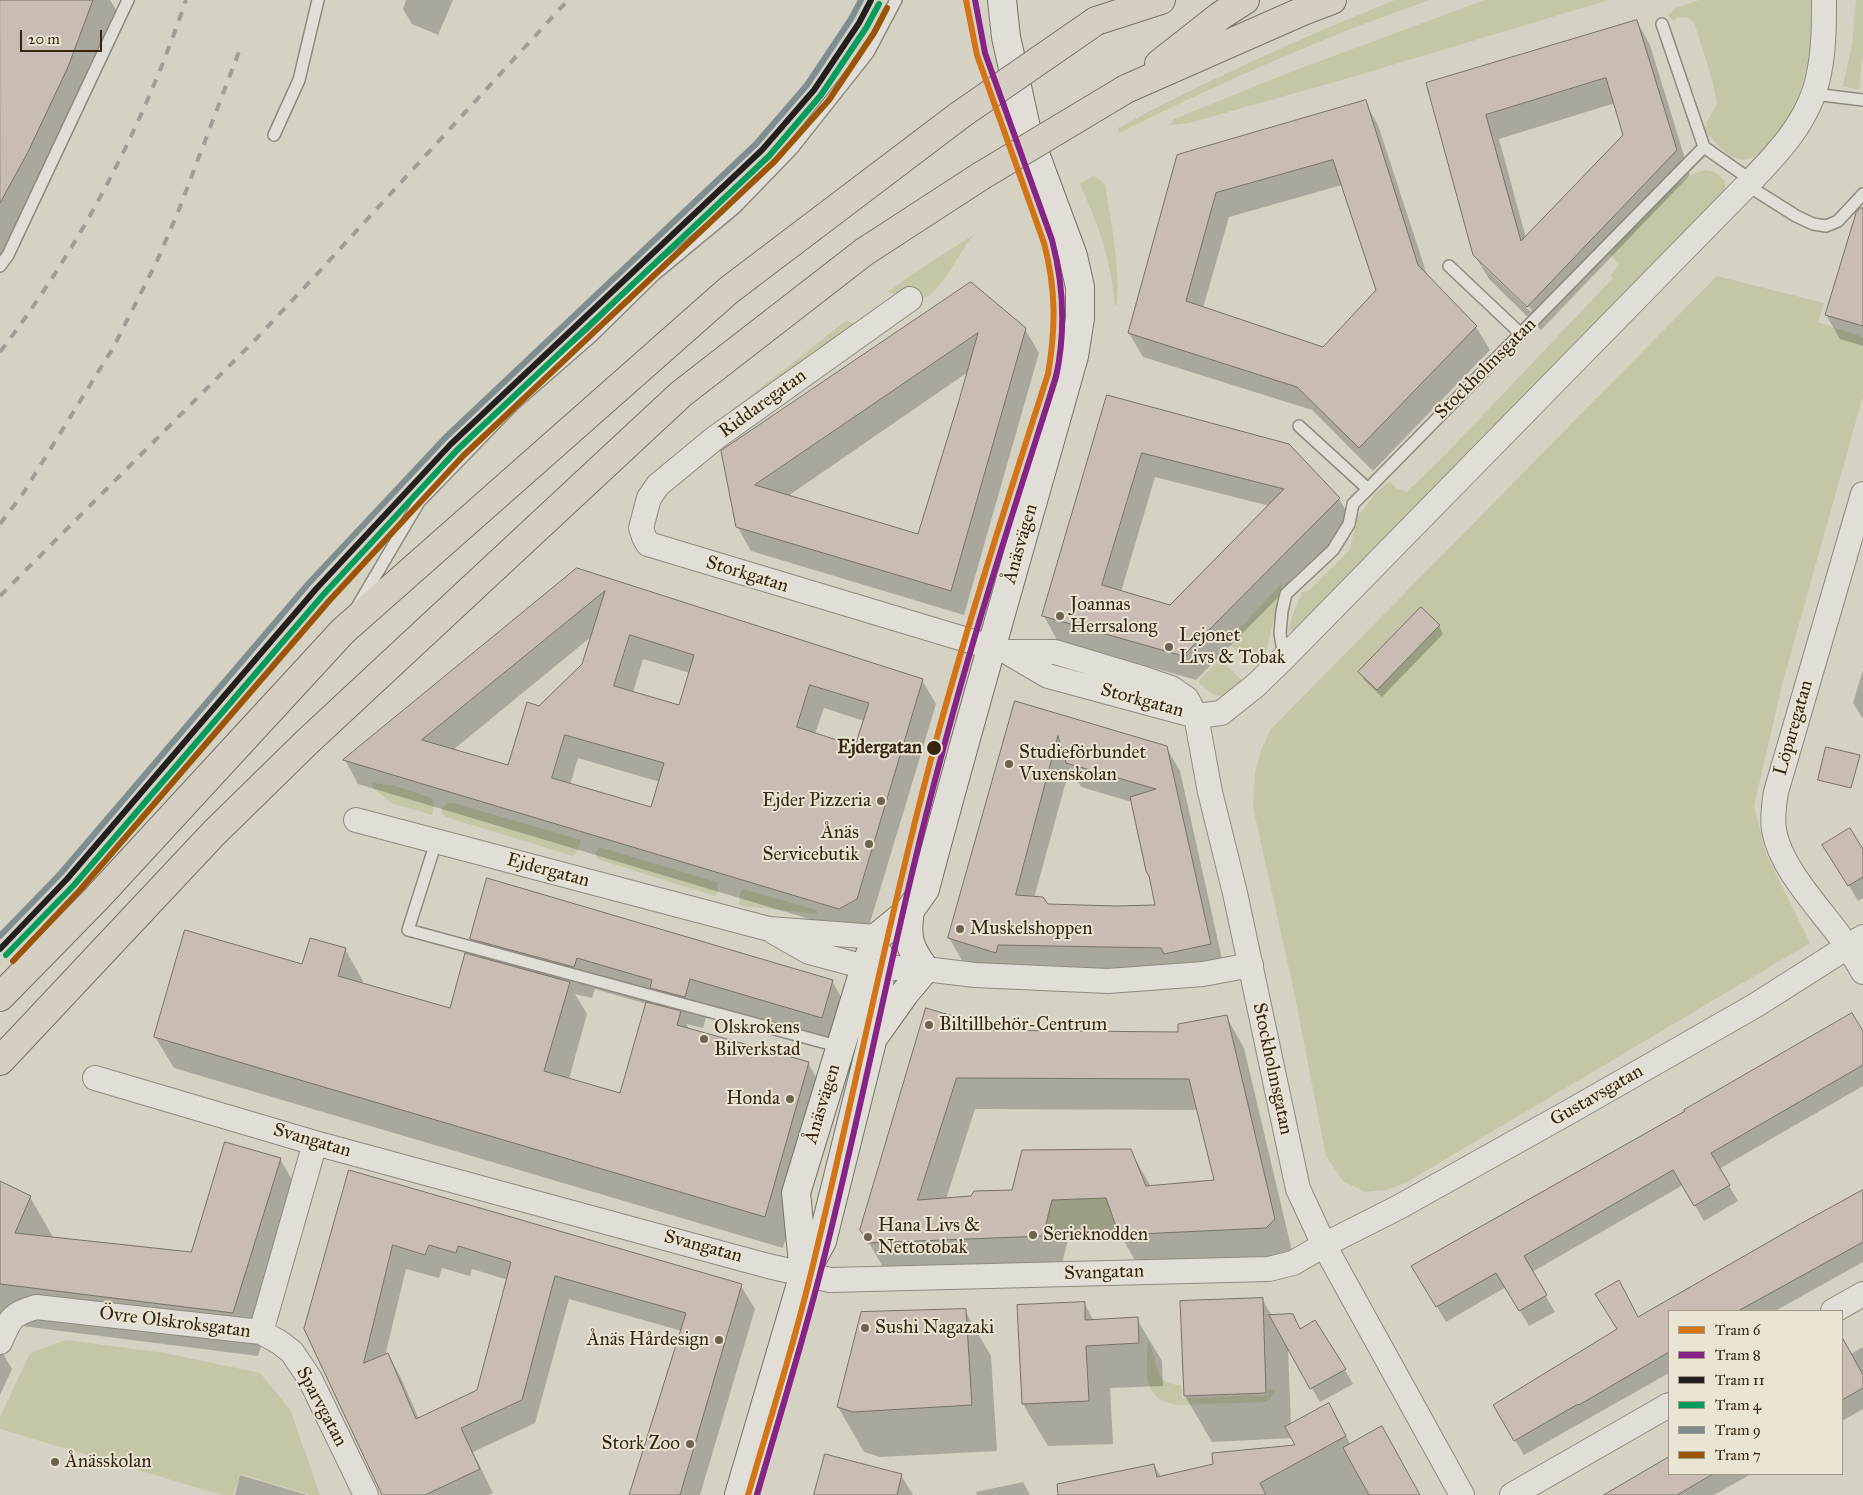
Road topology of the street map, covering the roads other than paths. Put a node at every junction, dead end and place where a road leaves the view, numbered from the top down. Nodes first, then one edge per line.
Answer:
1 (128, 0) edge
2 (318, 0) edge
3 (896, 0) edge
4 (1002, 0) edge
5 (1123, 0) edge
6 (1162, 0) edge
7 (1245, 0) edge
8 (1332, 0) edge
9 (1824, 0) edge
10 (1096, 21) junction
11 (1662, 24) dead end
12 (1126, 89) junction
13 (1814, 94) junction
14 (1863, 100) edge
15 (274, 135) dead end
16 (1704, 147) junction
17 (1749, 182) junction
18 (1863, 194) edge
19 (0, 266) edge
20 (1449, 266) dead end
21 (910, 299) dead end
22 (1521, 334) junction
23 (1300, 426) dead end
24 (1368, 489) junction
25 (1863, 494) edge
26 (641, 528) joint
27 (343, 631) junction
28 (999, 650) junction
29 (1284, 658) junction
30 (1196, 716) junction
31 (356, 820) dead end
32 (436, 842) junction
33 (910, 910) junction
34 (769, 929) junction
35 (876, 937) junction
36 (1856, 942) edge
37 (1251, 966) junction
38 (873, 968) junction
39 (925, 968) junction
40 (1863, 972) edge
41 (0, 997) edge
42 (872, 1041) junction
43 (841, 1047) junction
44 (0, 1061) edge
45 (95, 1078) dead end
46 (316, 1143) junction
47 (1324, 1245) junction
48 (804, 1274) junction
49 (1863, 1294) edge
50 (1835, 1310) edge
51 (260, 1332) junction
52 (0, 1342) edge
53 (1668, 1406) edge
54 (366, 1495) edge
55 (740, 1495) edge
56 (1462, 1495) edge
57 (1512, 1495) edge

1 - 19 lane
2 - 15 lane
3 - 27 lane
4 - 28 street, Ånäsvägen
5 - 10 highway
6 - 10 highway
7 - 12 highway
8 - 12 highway
9 - 13 street
10 - 27 highway, bridge
11 - 16 lane
12 - 44 highway, bridge
13 - 14 lane
13 - 17 street
16 - 17 lane
16 - 22 lane, Stockholmsgatan
17 - 18 lane
17 - 29 street
20 - 22 lane
21 - 26 street, Riddaregatan
22 - 24 lane, Stockholmsgatan
23 - 24 lane
24 - 29 lane, Stockholmsgatan
25 - 36 street, Löparegatan
26 - 28 street, Storkgatan
27 - 41 highway
28 - 30 street, Storkgatan
28 - 33 street, Ånäsvägen
29 - 30 street
30 - 37 street, Stockholmsgatan
31 - 32 street, Ejdergatan
32 - 34 street, Ejdergatan
32 - 43 lane
33 - 35 street, Ånäsvägen
33 - 39 street, Ånäsvägen
34 - 35 street, Ejdergatan
34 - 38 street, Ejdergatan
35 - 38 street, Ånäsvägen
36 - 40 street, Löparegatan
36 - 47 street, Gustavsgatan
37 - 39 street, Ejdergatan
37 - 47 street, Stockholmsgatan
38 - 39 street, Ejdergatan
38 - 42 street, Ånäsvägen
38 - 43 street, Ånäsvägen
39 - 42 street, Ånäsvägen
42 - 48 street, Ånäsvägen
43 - 48 street, Ånäsvägen
45 - 46 street, Svangatan
46 - 48 street, Svangatan
46 - 51 street, Övre Olskroksgatan
47 - 48 street, Svangatan
47 - 56 street, Stockholmsgatan
48 - 55 street, Ånäsvägen
49 - 50 street
51 - 52 street, Övre Olskroksgatan
51 - 54 street, Sparvgatan
53 - 57 street

